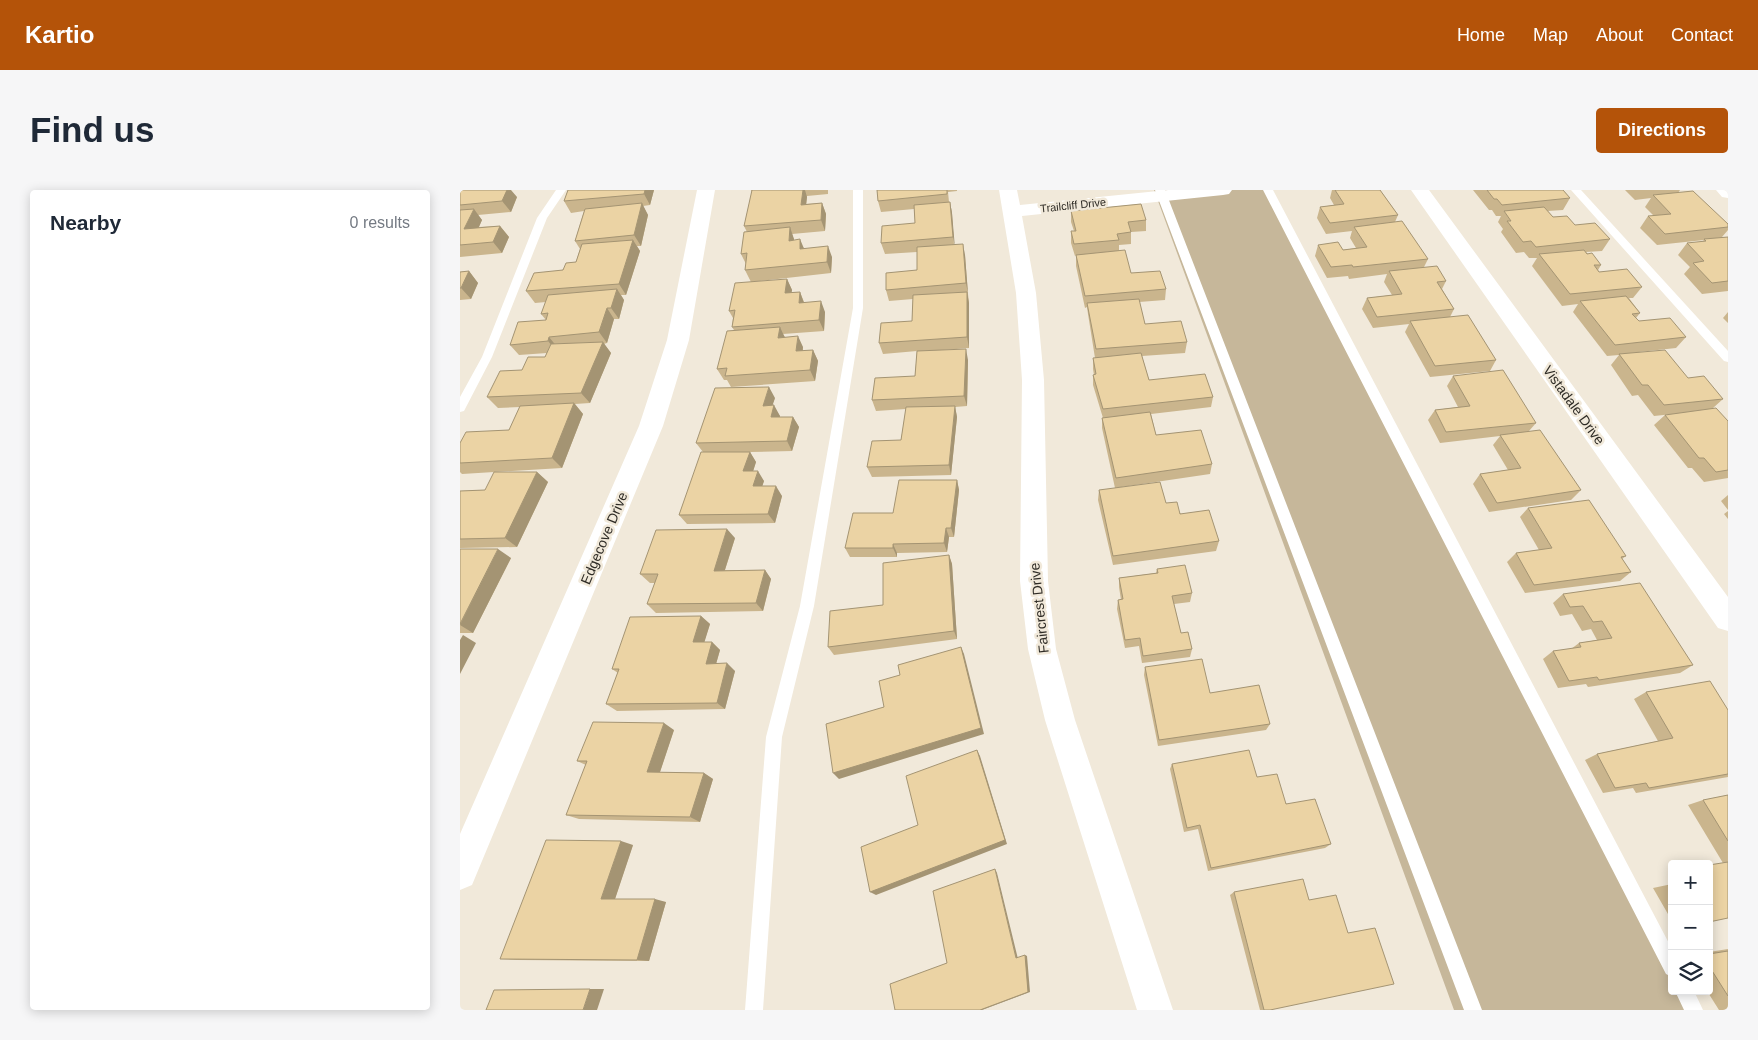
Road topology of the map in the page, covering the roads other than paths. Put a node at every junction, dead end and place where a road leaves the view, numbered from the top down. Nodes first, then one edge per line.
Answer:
1 (561, 190) edge
2 (706, 190) edge
3 (858, 190) edge
4 (1223, 190) edge
5 (1268, 190) edge
6 (1420, 190) edge
7 (1576, 190) edge
8 (1725, 190) edge
9 (1162, 193) edge
10 (1728, 193) edge
11 (1010, 200) edge
12 (1728, 358) edge
13 (460, 408) edge
14 (1728, 619) edge
15 (460, 873) edge
16 (1668, 960) edge
17 (1686, 995) edge
18 (754, 1010) edge
19 (1154, 1010) edge
20 (1473, 1010) edge
21 (1694, 1010) edge

1 - 13 lane
2 - 15 street, Edgecove Drive
3 - 18 lane
4 - 9 street, Trailcliff Drive
5 - 16 lane
6 - 14 street, Vistadale Drive
7 - 12 lane
8 - 10 street
9 - 11 street, Trailcliff Drive
9 - 20 lane
11 - 19 street, Faircrest Drive
17 - 21 lane

